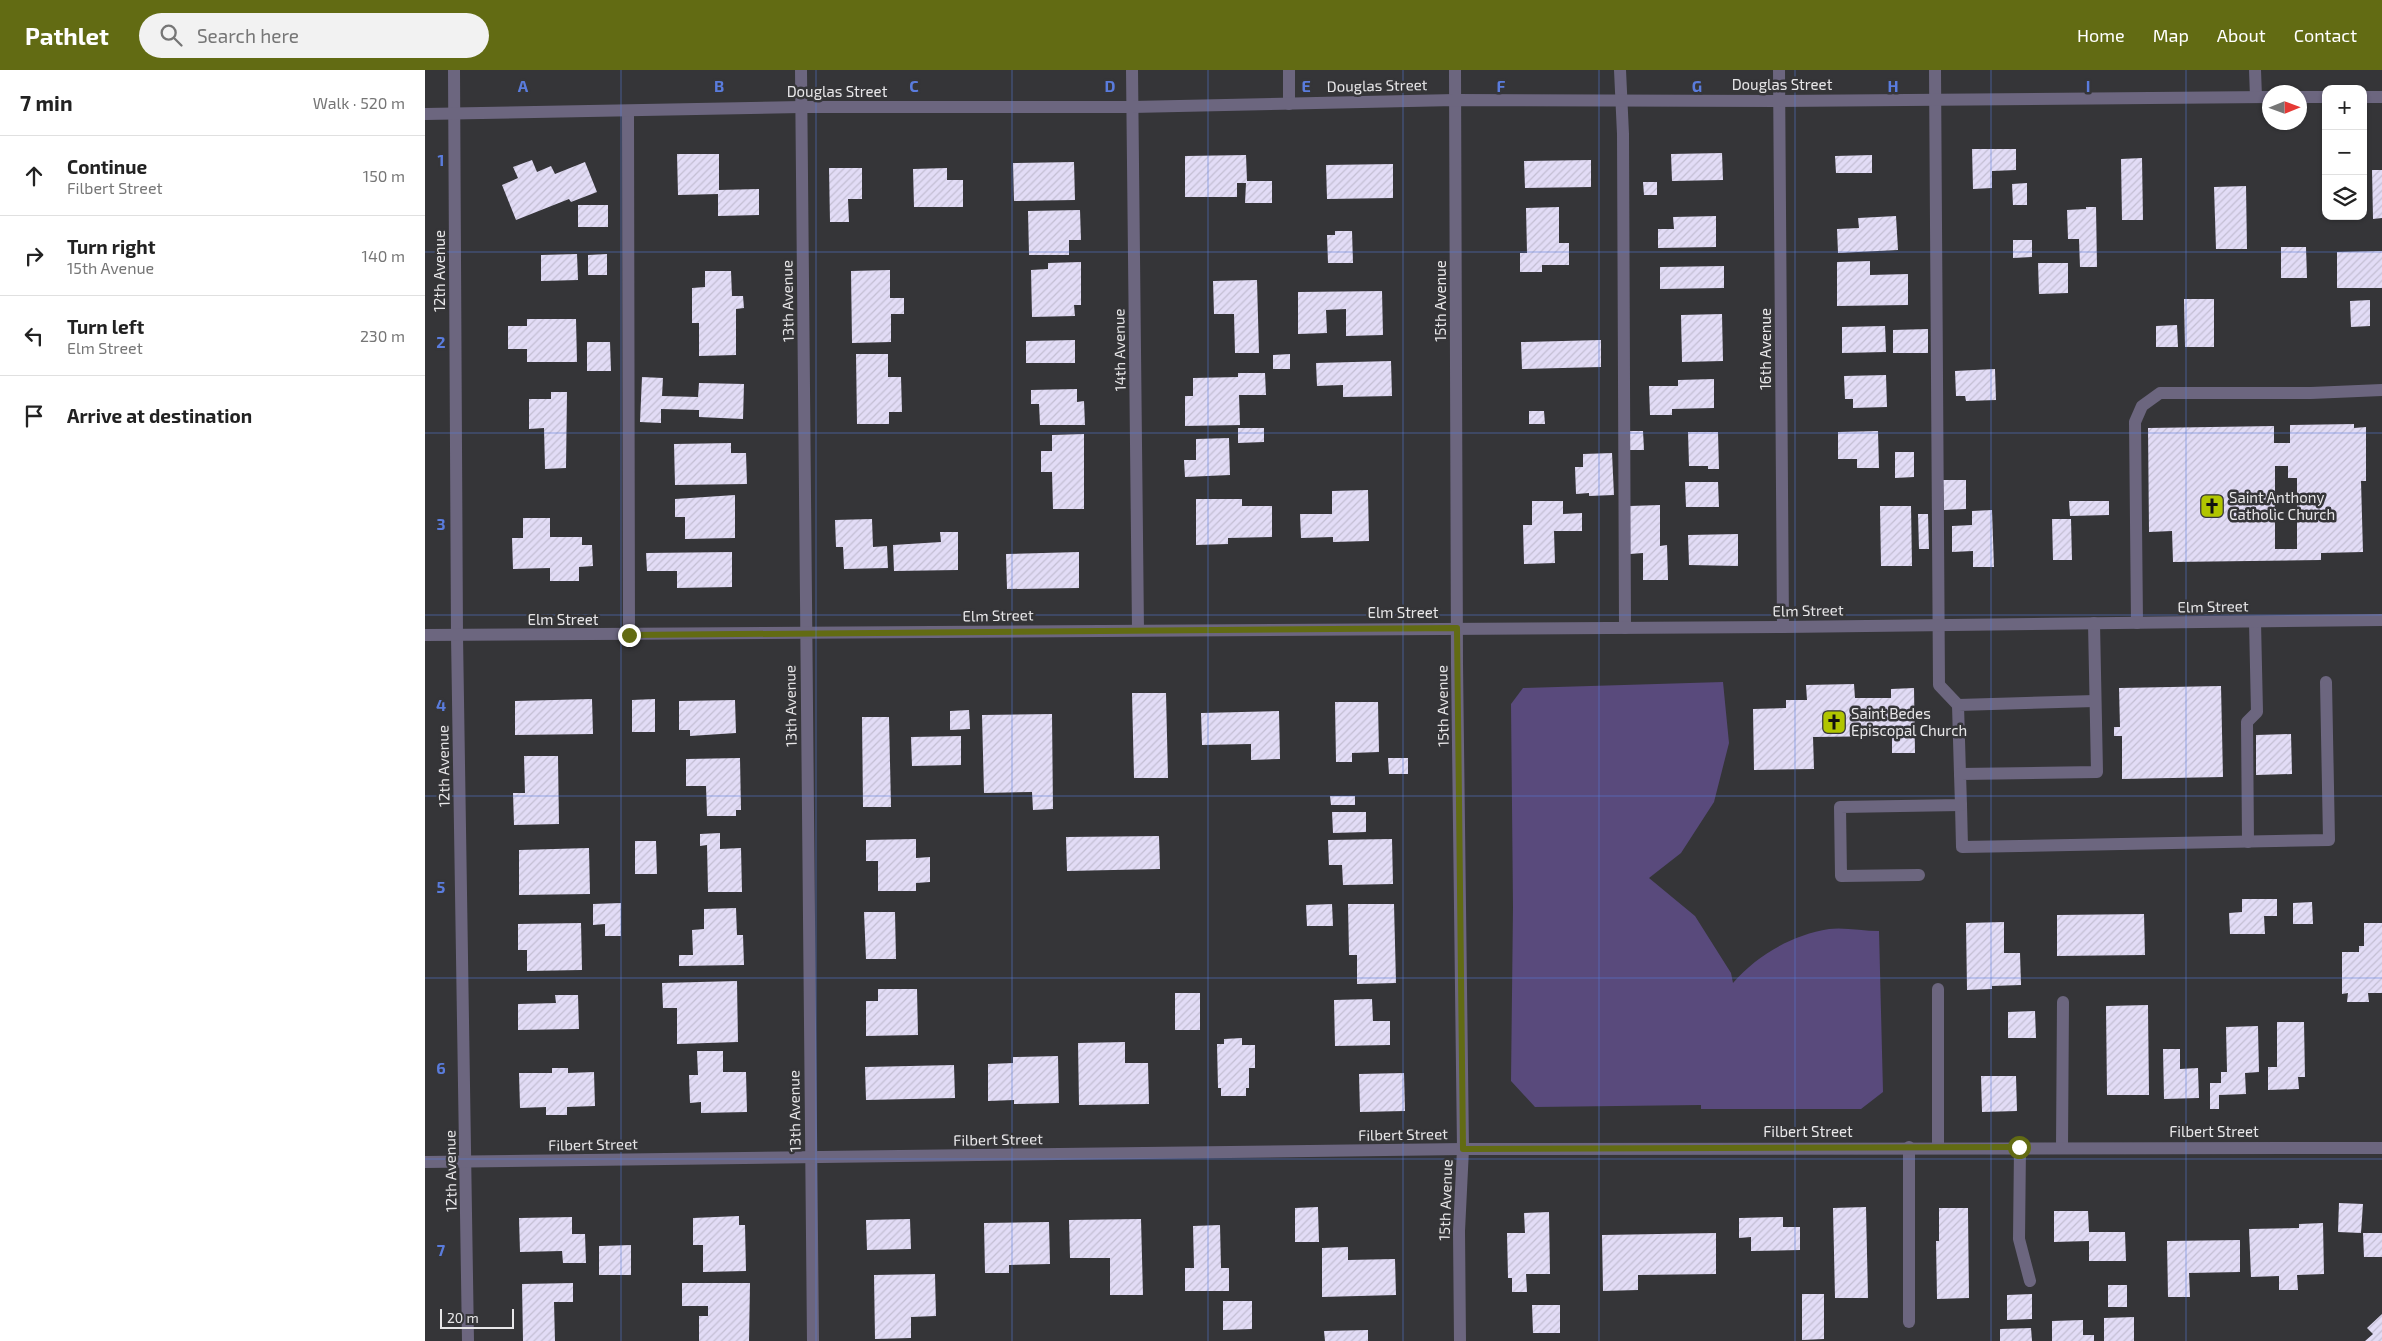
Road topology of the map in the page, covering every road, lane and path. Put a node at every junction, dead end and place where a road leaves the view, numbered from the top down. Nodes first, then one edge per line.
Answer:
1 (454, 70) edge
2 (801, 70) edge
3 (1132, 70) edge
4 (1289, 70) edge
5 (1455, 70) edge
6 (1620, 70) edge
7 (1779, 70) edge
8 (1935, 70) edge
9 (2255, 70) edge
10 (2262, 94) edge
11 (2262, 97) edge
12 (2307, 97) edge
13 (2322, 97) edge
14 (2367, 97) edge
15 (2382, 97) edge
16 (1455, 100) junction
17 (1621, 100) junction
18 (1936, 100) junction
19 (1779, 101) junction
20 (1289, 104) junction
21 (801, 107) junction
22 (1133, 107) junction
23 (628, 111) junction
24 (425, 114) edge
25 (454, 114) junction
26 (2382, 390) edge
27 (2382, 620) edge
28 (2255, 622) junction
29 (2094, 623) junction
30 (2137, 623) junction
31 (1939, 625) junction
32 (1783, 627) junction
33 (1457, 628) junction
34 (1625, 628) junction
35 (1137, 630) junction
36 (806, 634) junction
37 (425, 635) edge
38 (629, 635) junction
39 (457, 636) junction
40 (2326, 682) dead end
41 (2095, 701) junction
42 (1958, 705) junction
43 (1960, 774) junction
44 (1961, 805) junction
45 (2248, 842) junction
46 (1919, 875) dead end
47 (1938, 989) dead end
48 (2063, 1002) dead end
49 (1909, 1147) junction
50 (1938, 1147) junction
51 (2019, 1147) junction
52 (2062, 1147) junction
53 (2382, 1148) edge
54 (1463, 1149) junction
55 (811, 1158) junction
56 (466, 1161) junction
57 (425, 1162) edge
58 (2030, 1281) dead end
59 (1909, 1322) dead end
60 (468, 1341) edge
61 (813, 1341) edge
62 (1461, 1341) edge

1 - 25 street, 12th Avenue
2 - 21 street, 13th Avenue
3 - 22 street, 14th Avenue
4 - 20 street
5 - 16 street, 15th Avenue
6 - 17 street
7 - 19 street, 16th Avenue
8 - 18 street
9 - 10 street
11 - 18 street, Douglas Street
12 - 13 street
14 - 15 street
16 - 17 street, Douglas Street
16 - 20 street, Douglas Street
16 - 33 street, 15th Avenue
17 - 19 street, Douglas Street
17 - 34 street
18 - 19 street, Douglas Street
18 - 31 street
19 - 32 street, 16th Avenue
20 - 22 street, Douglas Street
21 - 22 street, Douglas Street
21 - 23 street, Douglas Street
21 - 36 street, 13th Avenue
22 - 35 street, 14th Avenue
23 - 25 street, Douglas Street
23 - 38 street
24 - 25 street, Douglas Street
25 - 39 street, 12th Avenue
26 - 30 street
27 - 28 street, Elm Street
28 - 30 street, Elm Street
28 - 45 street
29 - 30 street, Elm Street
29 - 31 street, Elm Street
29 - 41 street
31 - 32 street, Elm Street
31 - 42 street
32 - 34 street, Elm Street
33 - 34 street, Elm Street
33 - 35 street, Elm Street
33 - 54 street, 15th Avenue
35 - 36 street, Elm Street
36 - 38 street, Elm Street
36 - 55 street, 13th Avenue
37 - 39 street, Elm Street
38 - 39 street, Elm Street
39 - 56 street, 12th Avenue
40 - 45 street
41 - 42 street
41 - 43 street
42 - 43 street
43 - 44 street
44 - 45 street
44 - 46 street
47 - 50 street
48 - 52 street
49 - 50 street, Filbert Street
49 - 54 street, Filbert Street
49 - 59 street
50 - 51 street, Filbert Street
51 - 52 street, Filbert Street
51 - 58 street
52 - 53 street, Filbert Street
54 - 55 street, Filbert Street
54 - 62 street, 15th Avenue
55 - 56 street, Filbert Street
55 - 61 street, 13th Avenue
56 - 57 street, Filbert Street
56 - 60 street, 12th Avenue

